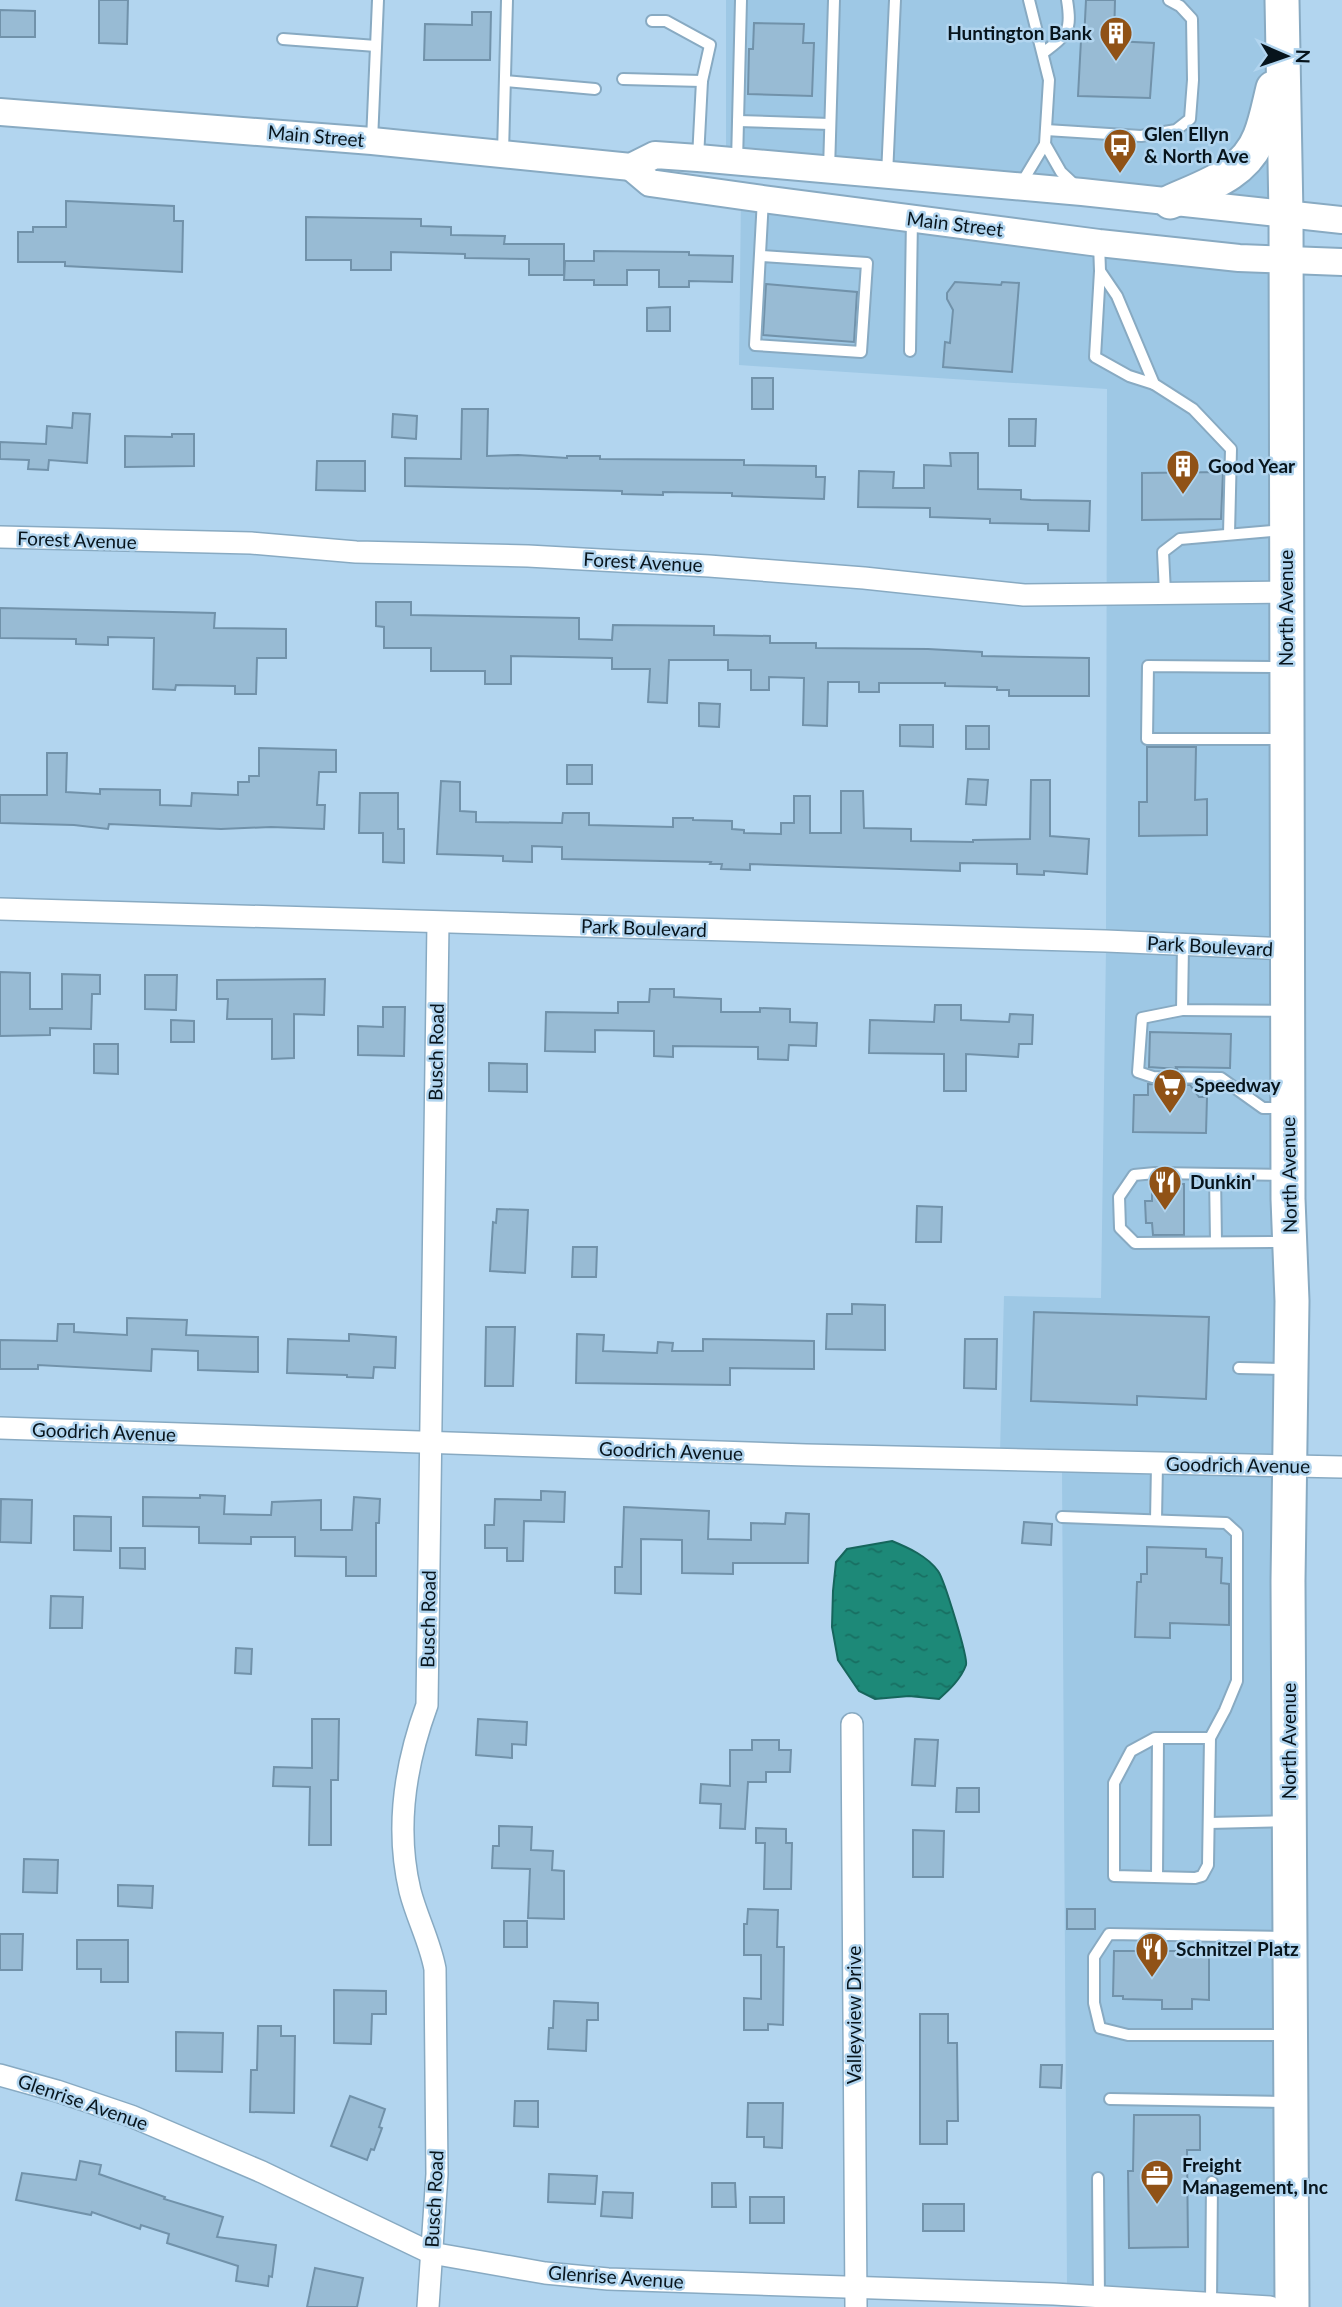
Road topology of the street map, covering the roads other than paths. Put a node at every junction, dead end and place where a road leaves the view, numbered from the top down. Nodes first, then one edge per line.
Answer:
1 (378, 0) edge
2 (507, 0) edge
3 (741, 0) edge
4 (834, 0) edge
5 (895, 0) edge
6 (1029, 0) edge
7 (1067, 0) edge
8 (1169, 0) edge
9 (1282, 5) edge
10 (652, 21) dead end
11 (283, 39) dead end
12 (376, 46) junction
13 (1043, 52) junction
14 (624, 79) dead end
15 (506, 81) junction
16 (702, 81) junction
17 (595, 89) dead end
18 (0, 112) edge
19 (738, 121) junction
20 (830, 124) junction
21 (1046, 130) junction
22 (372, 141) junction
23 (1045, 144) junction
24 (503, 153) junction
25 (698, 158) junction
26 (737, 162) junction
27 (631, 167) junction
28 (829, 170) junction
29 (887, 175) junction
30 (1019, 186) junction
31 (1082, 192) junction
32 (764, 199) junction
33 (1170, 202) junction
34 (1286, 215) junction
35 (912, 218) junction
36 (1342, 220) edge
37 (1099, 243) junction
38 (761, 256) junction
39 (1286, 260) junction
40 (1342, 262) edge
41 (1100, 271) junction
42 (910, 351) dead end
43 (1154, 384) junction
44 (1286, 530) junction
45 (1229, 534) junction
46 (0, 537) edge
47 (1286, 592) junction
48 (1165, 593) junction
49 (1286, 667) junction
50 (1286, 739) junction
51 (0, 909) edge
52 (438, 922) junction
53 (1183, 945) junction
54 (1287, 950) junction
55 (1182, 1010) junction
56 (1287, 1011) junction
57 (1288, 1108) junction
58 (1215, 1174) junction
59 (1287, 1175) junction
60 (1289, 1241) junction
61 (1216, 1242) junction
62 (1239, 1368) dead end
63 (1291, 1369) junction
64 (0, 1428) edge
65 (431, 1444) junction
66 (1157, 1464) junction
67 (1290, 1467) junction
68 (1342, 1467) edge
69 (1062, 1517) dead end
70 (1156, 1520) junction
71 (852, 1724) dead end
72 (1158, 1738) junction
73 (1210, 1738) junction
74 (1290, 1821) junction
75 (1209, 1823) junction
76 (1157, 1877) junction
77 (1291, 1937) junction
78 (1292, 2035) junction
79 (0, 2075) edge
80 (1110, 2099) dead end
81 (1292, 2102) junction
82 (1098, 2178) dead end
83 (1212, 2182) dead end
84 (432, 2253) junction
85 (856, 2298) edge
86 (1100, 2302) edge
87 (1199, 2304) edge
88 (428, 2307) edge
89 (1270, 2307) edge
90 (1292, 2307) edge

1 - 12 lane
2 - 15 lane
3 - 19 lane
4 - 20 lane
5 - 29 lane
6 - 13 lane
7 - 13 lane
8 - 21 lane
9 - 33 main road
9 - 34 main road, North Avenue
10 - 16 lane
11 - 12 lane
12 - 22 lane
13 - 21 lane
14 - 16 lane
15 - 17 lane
15 - 24 lane
16 - 25 lane
18 - 22 street, Main Street
19 - 20 lane
19 - 26 lane
20 - 28 lane
21 - 23 lane
22 - 24 street, Main Street
23 - 30 lane
23 - 31 lane
24 - 27 street, Main Street
25 - 26 street, Main Street
25 - 27 street, Main Street
26 - 28 street, Main Street
27 - 32 street, Main Street
28 - 29 street, Main Street
29 - 30 street, Main Street
30 - 31 street, Main Street
31 - 33 street, Main Street
32 - 35 street, Main Street
32 - 38 lane
33 - 34 street, Main Street
34 - 36 street, Main Street
34 - 39 main road, North Avenue
35 - 37 street, Main Street
35 - 42 lane
37 - 39 street, Main Street
37 - 41 lane
38 - 38 lane
39 - 40 street, Main Street
39 - 44 main road, North Avenue
41 - 43 lane
41 - 43 lane
43 - 45 lane
44 - 45 lane
44 - 47 main road, North Avenue
45 - 48 lane
46 - 48 street, Forest Avenue
47 - 48 street, Forest Avenue
47 - 49 main road, North Avenue
49 - 50 main road, North Avenue
49 - 50 lane
50 - 54 main road, North Avenue
51 - 52 street, Park Boulevard
52 - 53 street, Park Boulevard
52 - 65 street, Busch Road
53 - 54 street, Park Boulevard
53 - 55 lane
54 - 56 main road, North Avenue
55 - 56 lane
55 - 57 lane
56 - 57 main road, North Avenue
57 - 59 main road, North Avenue
58 - 59 lane
58 - 61 lane
58 - 61 lane
59 - 60 main road, North Avenue
60 - 61 lane
60 - 63 main road, North Avenue
62 - 63 lane
63 - 67 main road, North Avenue
64 - 65 street, Goodrich Avenue
65 - 66 street, Goodrich Avenue
65 - 84 street, Busch Road
66 - 67 street, Goodrich Avenue
66 - 70 lane
67 - 68 street, Goodrich Avenue
67 - 74 main road, North Avenue
69 - 70 lane
70 - 73 lane
71 - 85 street, Valleyview Drive
72 - 73 lane
72 - 76 lane
72 - 76 lane
73 - 75 lane
74 - 75 lane
74 - 77 main road, North Avenue
75 - 76 lane
77 - 78 main road, North Avenue
77 - 78 lane
78 - 81 main road, North Avenue
79 - 84 street, Glenrise Avenue
80 - 81 lane
81 - 90 main road, North Avenue
82 - 86 lane
83 - 87 lane
84 - 85 street, Glenrise Avenue
84 - 88 street, Busch Road
85 - 86 street, Glenrise Avenue
86 - 87 street, Glenrise Avenue
87 - 89 street, Glenrise Avenue

